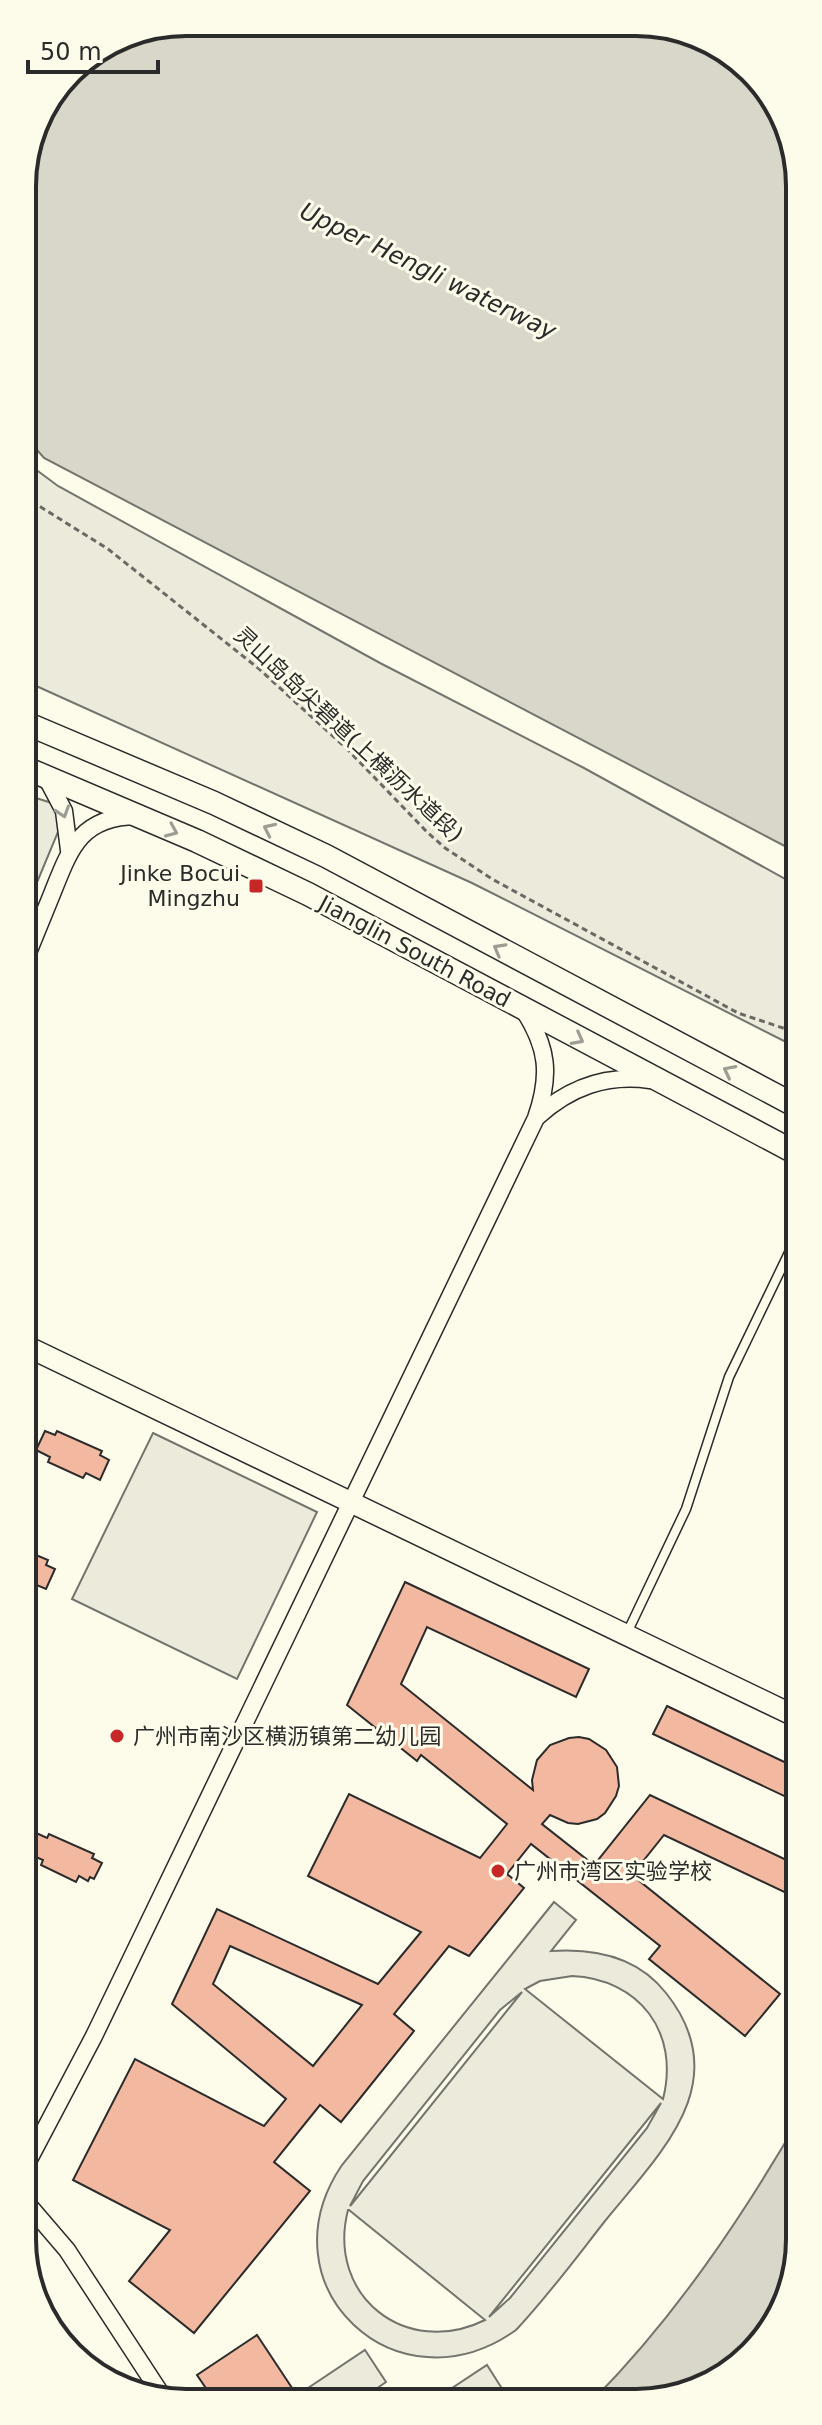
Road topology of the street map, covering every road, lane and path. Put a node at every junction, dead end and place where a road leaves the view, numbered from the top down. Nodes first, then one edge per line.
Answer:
1 (36, 504) edge
2 (36, 728) edge
3 (36, 773) edge
4 (46, 777) junction
5 (137, 816) junction
6 (69, 850) junction
7 (36, 932) edge
8 (523, 1009) junction
9 (786, 1029) edge
10 (659, 1082) junction
11 (786, 1101) edge
12 (536, 1118) junction
13 (786, 1148) edge
14 (786, 1259) edge
15 (36, 1351) edge
16 (350, 1502) junction
17 (626, 1635) junction
18 (786, 1712) edge
19 (36, 2146) edge
20 (36, 2214) edge
21 (156, 2386) edge

1 - 9 path, 灵山岛岛尖碧道(上横沥水道段)
11 -> 2 main road, Jianglin South Road
3 - 4 main road, Jianglin South Road
4 - 5 main road, Jianglin South Road
4 -> 6 street
5 - 6 street
5 -> 8 main road, Jianglin South Road
6 - 7 street
8 -> 10 main road, Jianglin South Road
8 - 12 street
10 - 12 street
10 - 13 main road, Jianglin South Road
12 - 16 street
14 - 17 lane
15 - 16 street
16 - 17 street
16 - 19 street
17 - 18 street
20 - 21 street

